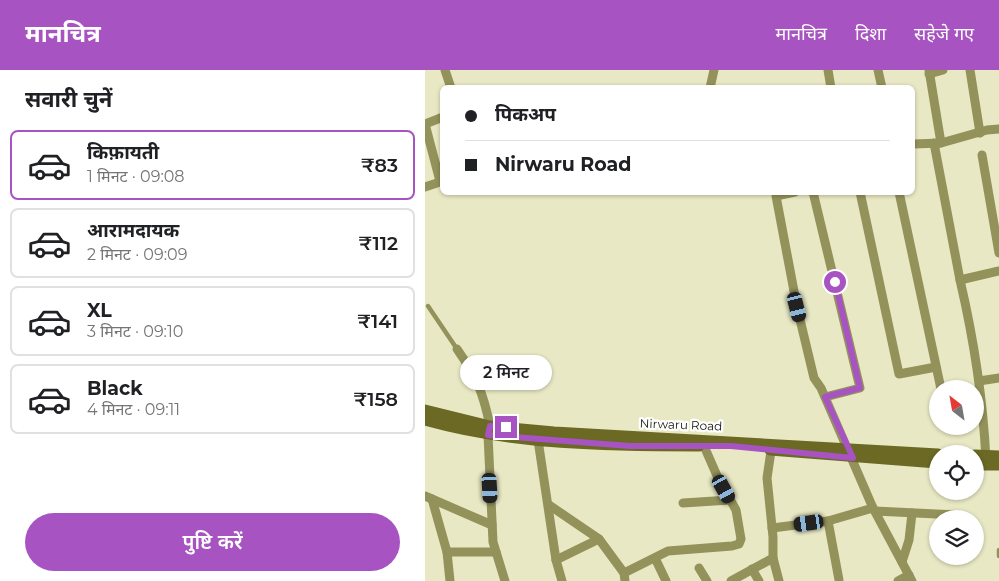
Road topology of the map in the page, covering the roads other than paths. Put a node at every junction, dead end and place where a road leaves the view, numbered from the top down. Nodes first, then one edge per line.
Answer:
1 (445, 70) edge
2 (714, 70) edge
3 (829, 70) edge
4 (878, 70) edge
5 (943, 70) edge
6 (970, 70) edge
7 (929, 72) edge
8 (450, 85) edge
9 (711, 85) edge
10 (831, 85) edge
11 (881, 85) edge
12 (440, 118) edge
13 (425, 124) edge
14 (999, 129) edge
15 (980, 133) junction
16 (938, 143) junction
17 (915, 144) edge
18 (982, 155) dead end
19 (440, 177) edge
20 (440, 181) edge
21 (425, 187) edge
22 (781, 195) edge
23 (814, 195) edge
24 (861, 195) edge
25 (900, 195) edge
26 (999, 253) edge
27 (999, 271) edge
28 (960, 280) junction
29 (428, 306) dead end
30 (457, 349) joint
31 (936, 367) junction
32 (999, 378) edge
33 (939, 380) edge
34 (979, 380) edge
35 (984, 380) edge
36 (825, 397) junction
37 (425, 410) edge
38 (425, 420) edge
39 (489, 430) junction
40 (538, 440) junction
41 (704, 446) junction
42 (771, 451) junction
43 (850, 453) junction
44 (929, 454) edge
45 (999, 456) edge
46 (984, 459) edge
47 (984, 461) edge
48 (929, 462) edge
49 (999, 465) edge
50 (428, 497) edge
51 (730, 500) junction
52 (683, 503) dead end
53 (549, 505) junction
54 (874, 509) junction
55 (912, 513) junction
56 (929, 514) edge
57 (828, 521) junction
58 (492, 525) junction
59 (772, 528) junction
60 (599, 539) junction
61 (999, 550) edge
62 (447, 552) junction
63 (496, 552) junction
64 (999, 556) edge
65 (655, 558) junction
66 (773, 558) junction
67 (556, 560) junction
68 (902, 562) junction
69 (699, 568) dead end
70 (752, 570) junction
71 (624, 577) edge
72 (910, 578) edge
73 (839, 580) edge
74 (450, 581) edge
75 (505, 581) edge
76 (562, 581) edge
77 (667, 581) edge
78 (707, 581) edge
79 (731, 581) edge
80 (759, 581) edge
81 (779, 581) edge
82 (898, 581) edge

1 - 8 street
2 - 9 street
3 - 10 street
4 - 11 street
5 - 7 street
6 - 15 street
7 - 16 street
12 - 13 street
13 - 19 street
14 - 15 street
15 - 16 street
16 - 17 street
16 - 28 street
18 - 26 street
20 - 21 street
22 - 36 street
23 - 36 street
24 - 31 street
25 - 31 street
27 - 28 street
28 - 34 street
29 - 30 lane
30 - 39 street
31 - 33 street
32 - 35 street
36 - 43 street
37 - 39 street, Nirwaru Road
38 - 39 street, Nirwaru Road
39 - 40 street, Nirwaru Road
39 - 43 street, Nirwaru Road
39 - 58 street
40 - 41 street, Nirwaru Road
40 - 53 street
41 - 42 street, Nirwaru Road
41 - 51 street
42 - 43 street, Nirwaru Road
42 - 59 street
43 - 44 street, Nirwaru Road
43 - 48 street, Nirwaru Road
43 - 54 street
45 - 46 street
47 - 49 street
50 - 58 street
50 - 62 street
51 - 52 street
51 - 65 street
53 - 60 street
53 - 67 street
54 - 55 street
54 - 57 street
54 - 68 street
55 - 56 street
55 - 68 street
57 - 59 street
57 - 73 street
58 - 63 street
59 - 66 street
60 - 67 street
60 - 71 street
61 - 64 lane
62 - 63 street
62 - 74 street
63 - 75 street
65 - 71 street
65 - 77 street
66 - 70 street
66 - 81 street
67 - 76 street
68 - 72 street
69 - 78 street
70 - 79 street
70 - 80 street
72 - 82 street

